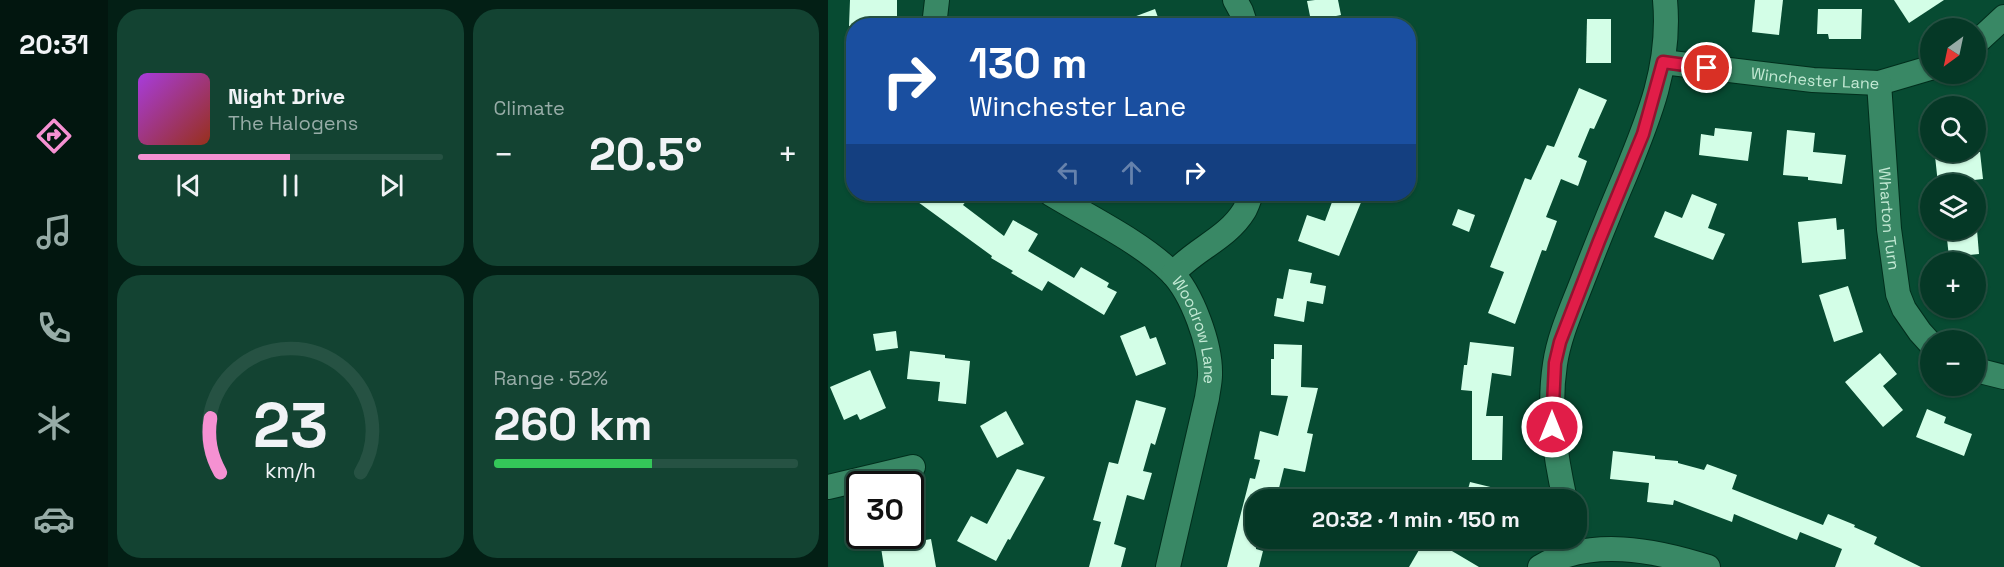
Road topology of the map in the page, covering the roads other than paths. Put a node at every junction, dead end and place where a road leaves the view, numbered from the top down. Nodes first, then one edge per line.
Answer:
1 (938, 0) edge
2 (1235, 0) edge
3 (1665, 0) edge
4 (2004, 17) edge
5 (935, 18) edge
6 (1243, 18) edge
7 (1986, 34) edge
8 (1663, 62) junction
9 (1920, 71) edge
10 (1879, 83) junction
11 (1063, 201) edge
12 (1248, 201) edge
13 (1173, 274) junction
14 (1920, 332) edge
15 (1986, 372) edge
16 (2004, 377) edge
17 (913, 467) dead end
18 (828, 488) edge
19 (1563, 489) edge
20 (1587, 546) edge
21 (1569, 549) edge
22 (1168, 567) edge
23 (1540, 567) edge
24 (1708, 567) edge

1 - 5 street
2 - 6 street
3 - 8 street
4 - 7 street
8 - 10 street, Winchester Lane
8 - 19 street
9 - 10 street, Winchester Lane
10 - 14 street, Wharton Turn
11 - 13 street, Woodrow Lane
12 - 13 street
13 - 22 street, Woodrow Lane
15 - 16 street
17 - 18 street
20 - 24 street
21 - 23 street

